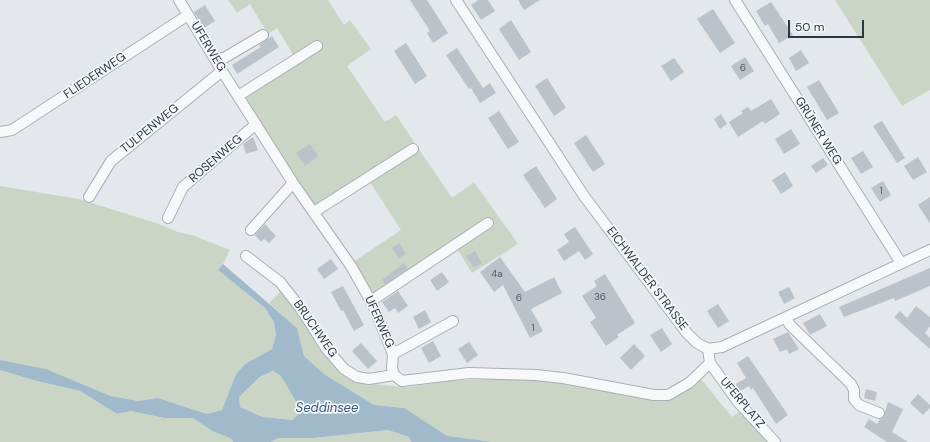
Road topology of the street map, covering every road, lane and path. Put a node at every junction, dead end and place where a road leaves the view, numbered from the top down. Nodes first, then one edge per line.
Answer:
1 (179, 0) edge
2 (456, 0) edge
3 (735, 0) edge
4 (188, 15) junction
5 (263, 34) dead end
6 (317, 46) dead end
7 (214, 58) junction
8 (222, 71) junction
9 (238, 96) junction
10 (256, 124) junction
11 (0, 132) edge
12 (413, 149) dead end
13 (293, 183) junction
14 (89, 197) dead end
15 (314, 212) junction
16 (168, 218) dead end
17 (488, 222) dead end
18 (251, 230) dead end
19 (930, 250) edge
20 (246, 256) dead end
21 (901, 263) junction
22 (371, 301) junction
23 (786, 318) junction
24 (453, 321) dead end
25 (708, 349) junction
26 (393, 354) junction
27 (710, 363) junction
28 (394, 375) junction
29 (879, 413) dead end
30 (775, 442) edge

1 - 4 street, UFERWEG
2 - 25 street, EICHWALDER STRASSE
3 - 21 street, GRÜNER WEG
4 - 7 street, UFERWEG
4 - 11 street, FLIEDERWEG
5 - 7 street
6 - 9 street
7 - 8 street, UFERWEG
8 - 9 street, UFERWEG
8 - 14 street, TULPENWEG
9 - 10 street, UFERWEG
10 - 13 street, UFERWEG
10 - 16 street, ROSENWEG
12 - 15 street
13 - 15 street, UFERWEG
13 - 18 street
15 - 22 street, UFERWEG
17 - 22 street
19 - 21 street
20 - 28 street, BRUCHWEG
21 - 23 street
22 - 26 street, UFERWEG
23 - 25 street
23 - 29 street
24 - 26 street
25 - 27 street
26 - 28 street, UFERWEG
27 - 28 street
27 - 30 street, UFERPLATZ

